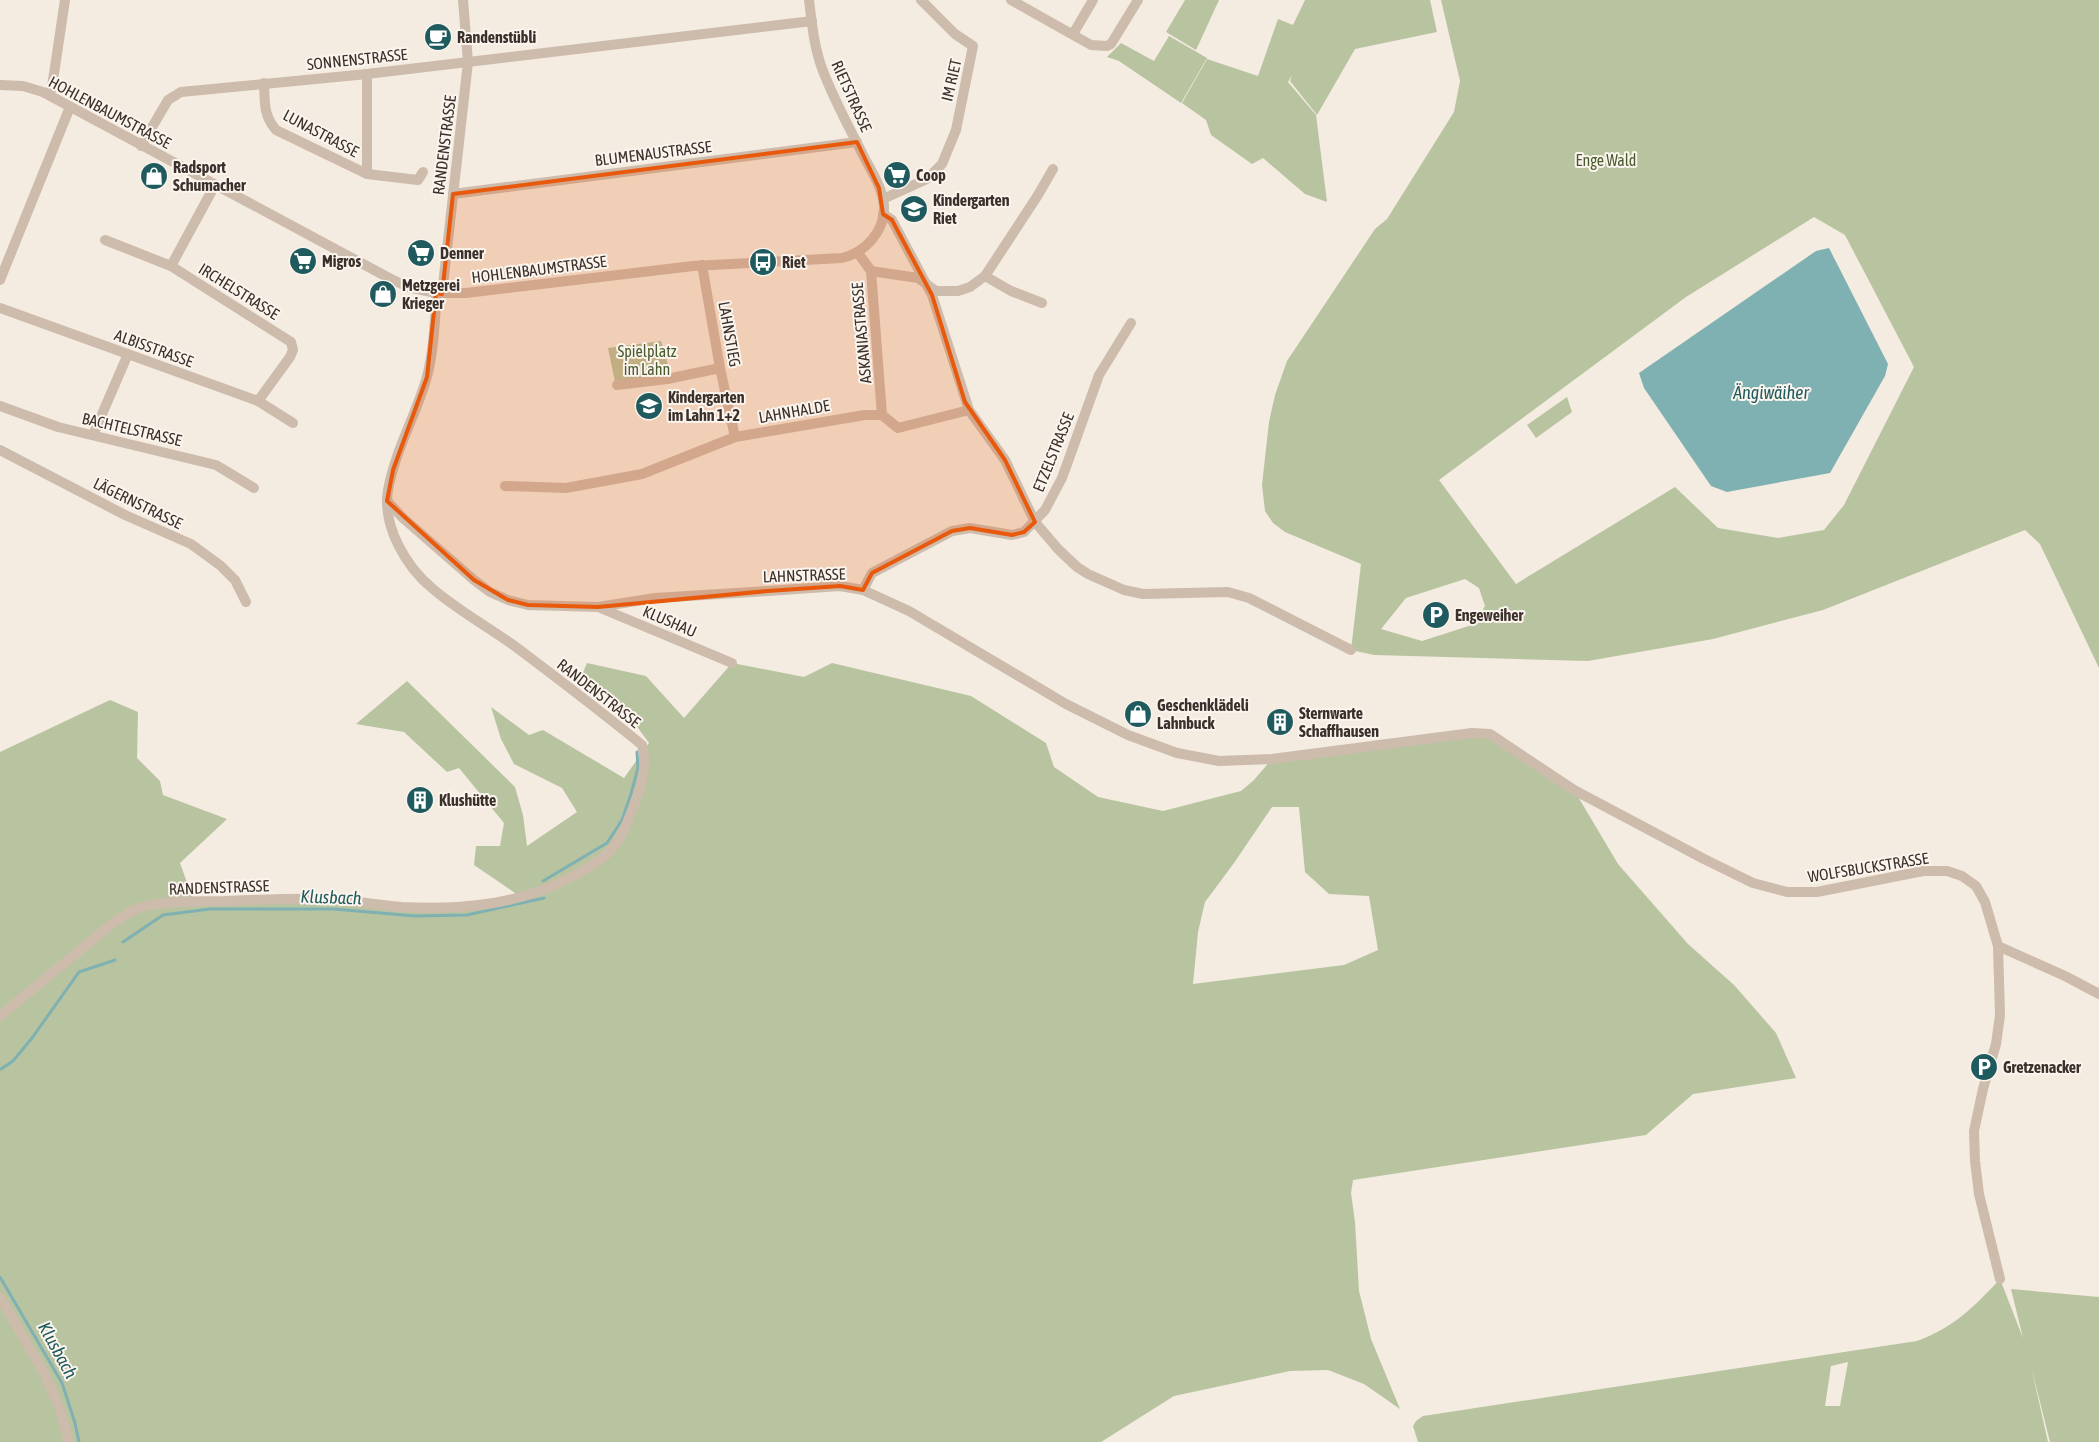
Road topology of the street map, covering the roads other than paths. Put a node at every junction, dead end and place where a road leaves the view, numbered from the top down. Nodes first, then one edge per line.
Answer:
1 (65, 0) edge
2 (463, 0) edge
3 (809, 0) edge
4 (922, 0) edge
5 (1011, 0) edge
6 (1093, 0) edge
7 (1138, 0) edge
8 (812, 21) junction
9 (1073, 34) junction
10 (468, 62) junction
11 (367, 74) junction
12 (264, 84) junction
13 (0, 85) edge
14 (49, 95) junction
15 (70, 107) junction
16 (857, 142) junction
17 (141, 146) junction
18 (1053, 169) dead end
19 (423, 172) dead end
20 (367, 174) junction
21 (215, 185) junction
22 (453, 194) junction
23 (883, 199) junction
24 (883, 214) junction
25 (105, 240) dead end
26 (858, 253) junction
27 (702, 265) junction
28 (171, 266) junction
29 (871, 271) junction
30 (985, 276) junction
31 (0, 280) edge
32 (926, 284) junction
33 (439, 294) junction
34 (1042, 303) dead end
35 (0, 308) edge
36 (1131, 323) dead end
37 (128, 354) junction
38 (720, 368) junction
39 (618, 385) dead end
40 (258, 401) junction
41 (0, 406) edge
42 (969, 410) junction
43 (882, 415) junction
44 (294, 423) dead end
45 (93, 435) junction
46 (735, 437) junction
47 (0, 450) edge
48 (505, 486) dead end
49 (254, 488) dead end
50 (387, 501) junction
51 (1035, 522) junction
52 (863, 590) junction
53 (246, 602) dead end
54 (598, 607) junction
55 (1351, 650) dead end
56 (732, 663) dead end
57 (1219, 761) joint
58 (1998, 946) junction
59 (2099, 994) edge
60 (0, 1016) edge
61 (2000, 1279) dead end
62 (0, 1297) edge
63 (69, 1442) edge

1 - 14 street
2 - 10 street, RANDENSTRASSE
3 - 8 street, RIETSTRASSE
4 - 23 street, IM RIET
5 - 9 street
6 - 9 street
7 - 9 street
8 - 10 street, SONNENSTRASSE
8 - 16 street, RIETSTRASSE
10 - 11 street, SONNENSTRASSE
10 - 22 street, RANDENSTRASSE
11 - 12 street, SONNENSTRASSE
11 - 20 street, LUNASTRASSE
12 - 17 street, SONNENSTRASSE
12 - 20 street, LUNASTRASSE
13 - 14 street, HOHLENBAUMSTRASSE
14 - 15 street, HOHLENBAUMSTRASSE
15 - 17 street, HOHLENBAUMSTRASSE
15 - 31 street
16 - 22 street, BLUMENAUSTRASSE
16 - 23 street, RIETSTRASSE
17 - 21 street, HOHLENBAUMSTRASSE
18 - 30 street
19 - 20 street, LUNASTRASSE
21 - 28 street
21 - 33 street, HOHLENBAUMSTRASSE
22 - 33 street, RANDENSTRASSE
23 - 24 street
24 - 26 street
24 - 32 street
25 - 28 street, IRCHELSTRASSE
26 - 27 street, HOHLENBAUMSTRASSE
26 - 29 street, ASKANIASTRASSE
27 - 33 street, HOHLENBAUMSTRASSE
27 - 38 street, LAHNSTIEG
28 - 40 street, IRCHELSTRASSE
29 - 32 street
29 - 43 street, ASKANIASTRASSE
30 - 32 street
30 - 34 street
32 - 42 street
33 - 50 street, RANDENSTRASSE
35 - 37 street, ALBISSTRASSE
36 - 51 street, ETZELSTRASSE
37 - 40 street, ALBISSTRASSE
37 - 45 street
38 - 39 street
38 - 46 street, LAHNSTIEG
40 - 44 street, ALBISSTRASSE
41 - 45 street, BACHTELSTRASSE
42 - 43 street
42 - 51 street
43 - 46 street, LAHNHALDE
45 - 49 street, BACHTELSTRASSE
46 - 48 street, LAHNHALDE
47 - 53 street, LÄGERNSTRASSE
50 - 54 street, LAHNSTRASSE
50 - 60 street, RANDENSTRASSE
51 - 52 street, ETZELSTRASSE
51 - 55 street
52 - 54 street, LAHNSTRASSE
52 - 57 street, LAHNSTRASSE
54 - 56 street, KLUSHAU
57 - 58 street, WOLFSBUCKSTRASSE
58 - 59 street
58 - 61 street, WOLFSBUCKSTRASSE
62 - 63 street

